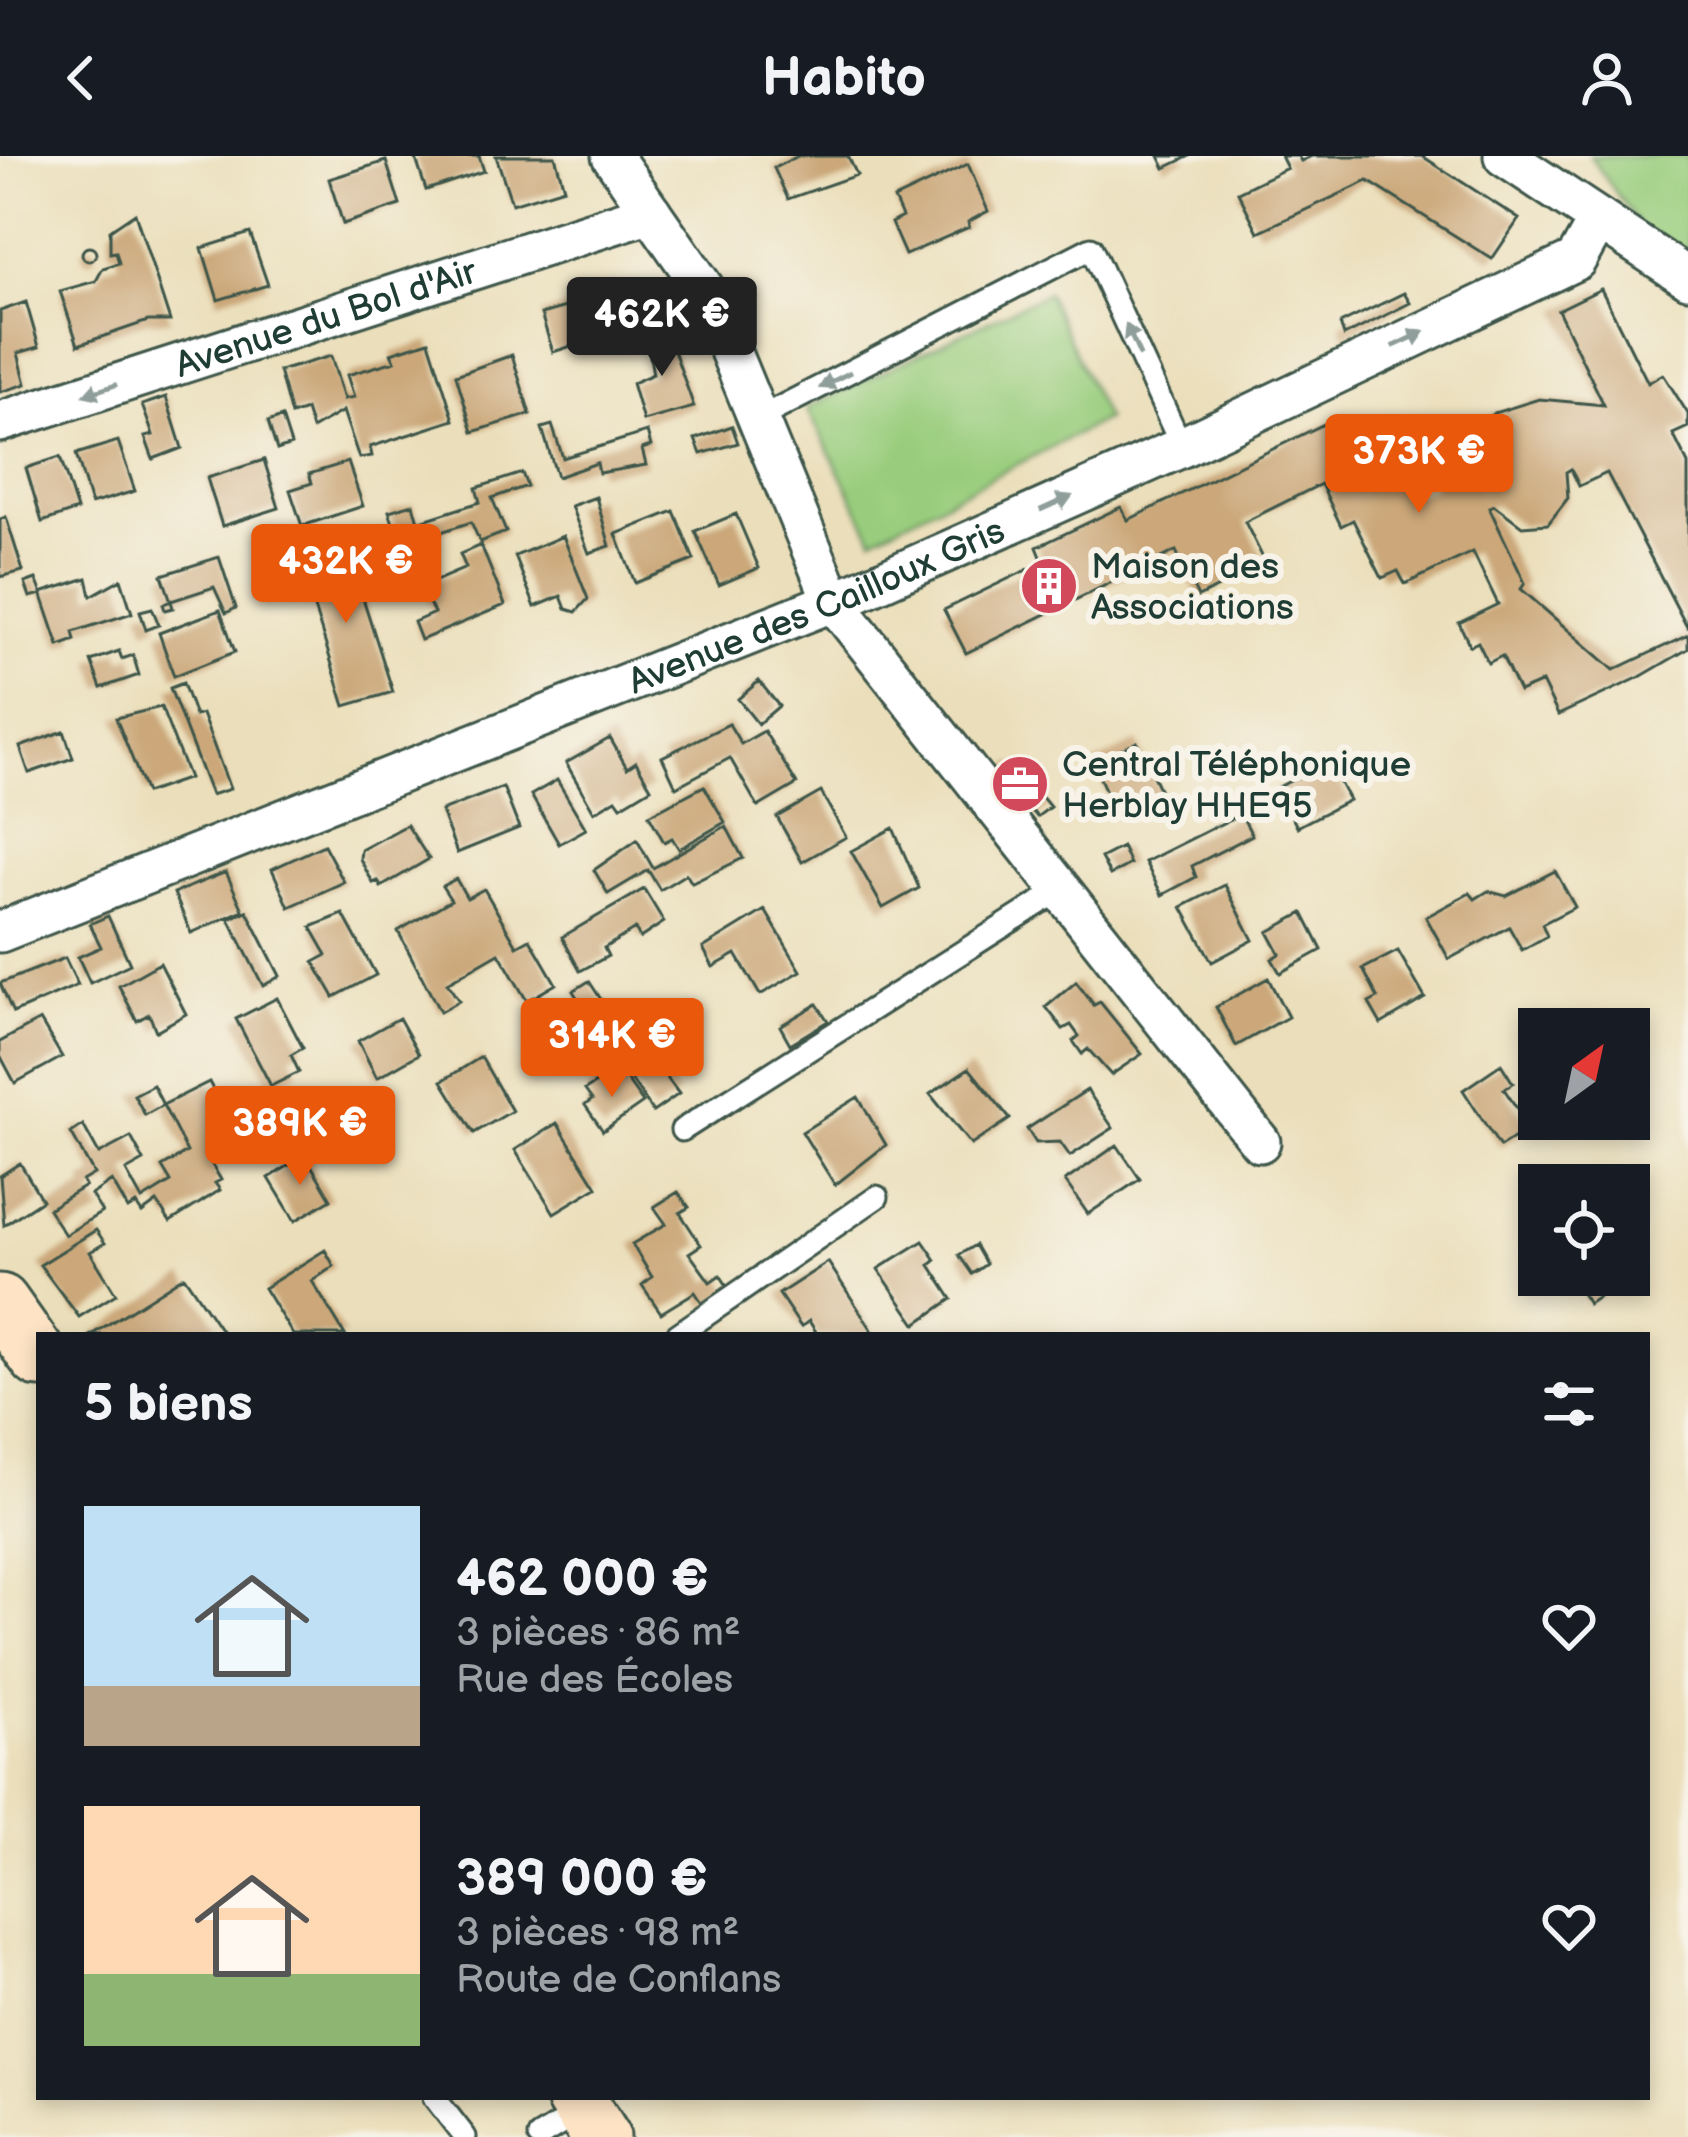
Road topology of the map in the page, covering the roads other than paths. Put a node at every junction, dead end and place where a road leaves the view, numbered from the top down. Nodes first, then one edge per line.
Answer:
1 (612, 156) edge
2 (1504, 156) edge
3 (651, 212) junction
4 (1599, 219) junction
5 (1688, 278) edge
6 (761, 417) junction
7 (0, 422) edge
8 (1182, 447) junction
9 (833, 602) junction
10 (1060, 890) junction
11 (0, 932) edge
12 (682, 1130) dead end
13 (1260, 1142) dead end
14 (877, 1197) dead end
15 (0, 1303) edge
16 (681, 1332) edge
17 (36, 1354) edge
18 (436, 2100) edge
19 (465, 2137) edge

1 - 3 street
2 - 4 street
3 - 6 street
3 -> 7 street, Avenue du Bol d'Air
4 - 5 street
8 -> 4 street, Avenue des Cailloux Gris
8 -> 6 lane
6 - 9 street
9 -> 8 street, Avenue des Cailloux Gris
9 - 10 street
9 - 11 street, Avenue des Cailloux Gris
10 - 12 lane
10 - 13 street
14 - 16 lane
15 - 17 main road
18 - 19 lane

